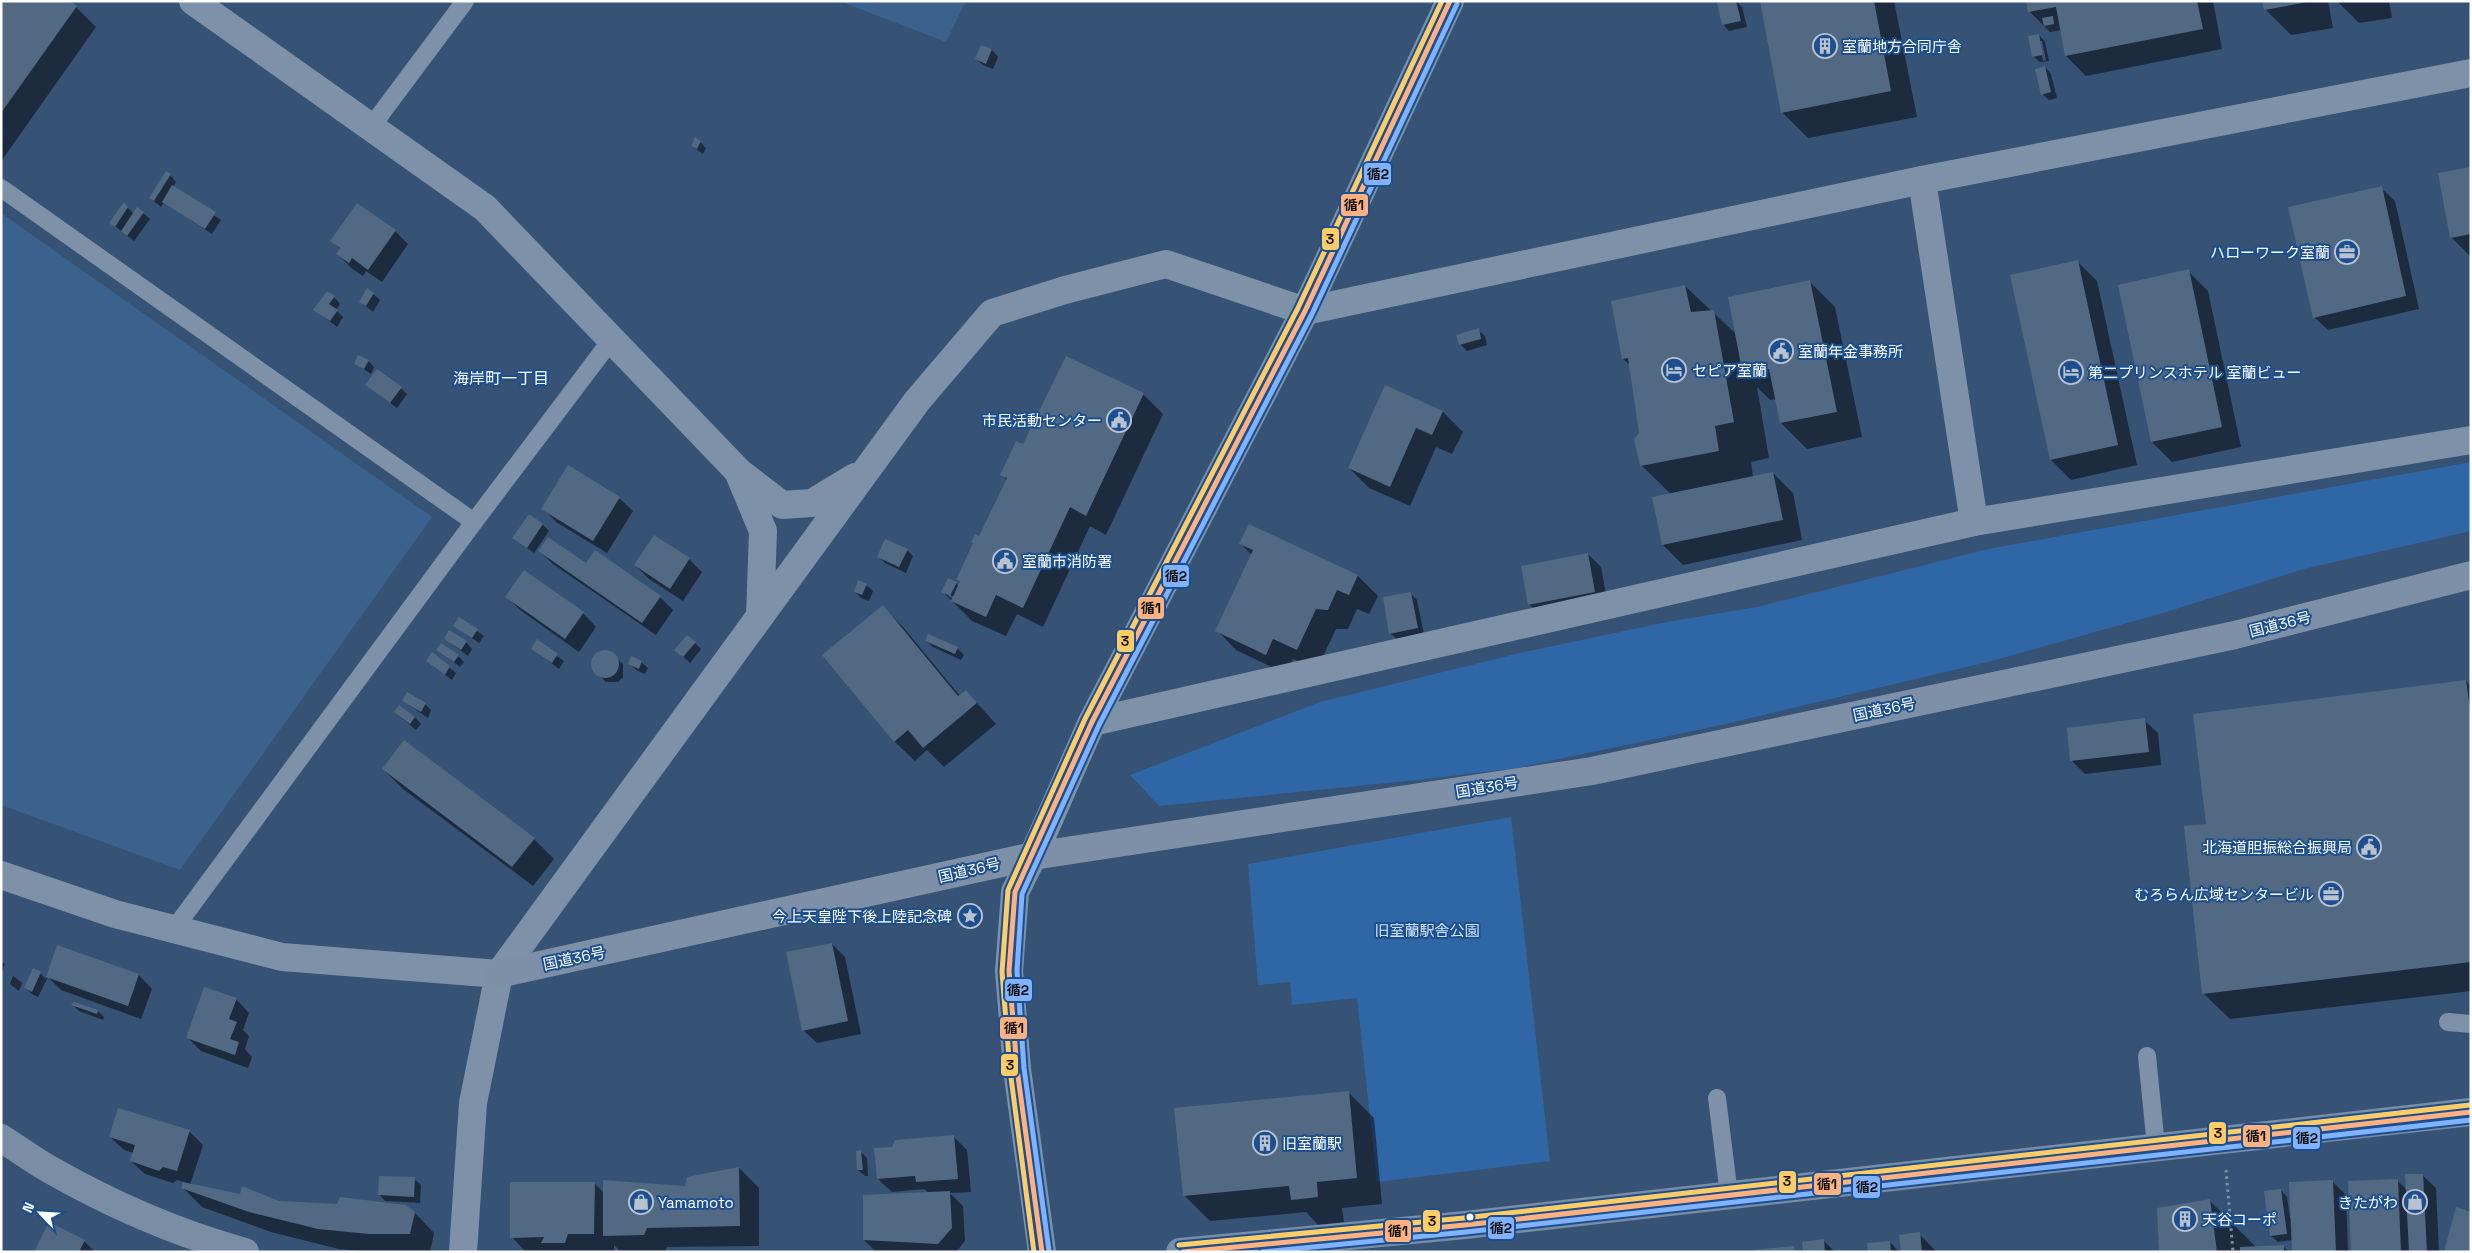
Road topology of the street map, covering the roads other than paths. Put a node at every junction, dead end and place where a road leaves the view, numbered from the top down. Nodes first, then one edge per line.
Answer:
1 (192, 1) edge
2 (465, 1) edge
3 (1450, 1) edge
4 (2471, 73) edge
5 (371, 127) junction
6 (1922, 180) junction
7 (1, 188) edge
8 (1305, 311) junction
9 (612, 339) junction
10 (2471, 440) edge
11 (868, 468) junction
12 (738, 471) junction
13 (474, 522) junction
14 (1974, 522) junction
15 (2471, 575) edge
16 (760, 616) junction
17 (1092, 722) junction
18 (1033, 856) junction
19 (1, 875) edge
20 (174, 929) junction
21 (499, 974) junction
22 (2448, 1022) dead end
23 (2471, 1024) edge
24 (2147, 1056) dead end
25 (1717, 1098) dead end
26 (2471, 1112) edge
27 (1, 1138) edge
28 (2156, 1147) junction
29 (1729, 1195) junction
30 (245, 1252) edge
31 (463, 1252) edge
32 (1042, 1252) edge
33 (1180, 1252) edge

1 - 5 street
2 - 5 lane
3 - 8 street
4 - 6 street
5 - 9 street
6 - 8 street
6 - 14 street
7 - 13 lane
8 - 11 street
8 - 17 street
9 - 12 street
9 - 13 lane
10 - 14 street
11 - 12 street
11 - 16 street
12 - 16 street
13 - 20 lane
14 - 17 street
15 - 18 highway, 国道36号
16 - 21 street
17 - 18 street
18 - 21 highway, 国道36号
18 - 32 street
19 - 20 street
20 - 21 street
21 - 31 street
22 - 23 lane
24 - 28 lane
25 - 29 lane
26 - 28 main road
27 - 30 main road
28 - 29 main road
29 - 33 main road

